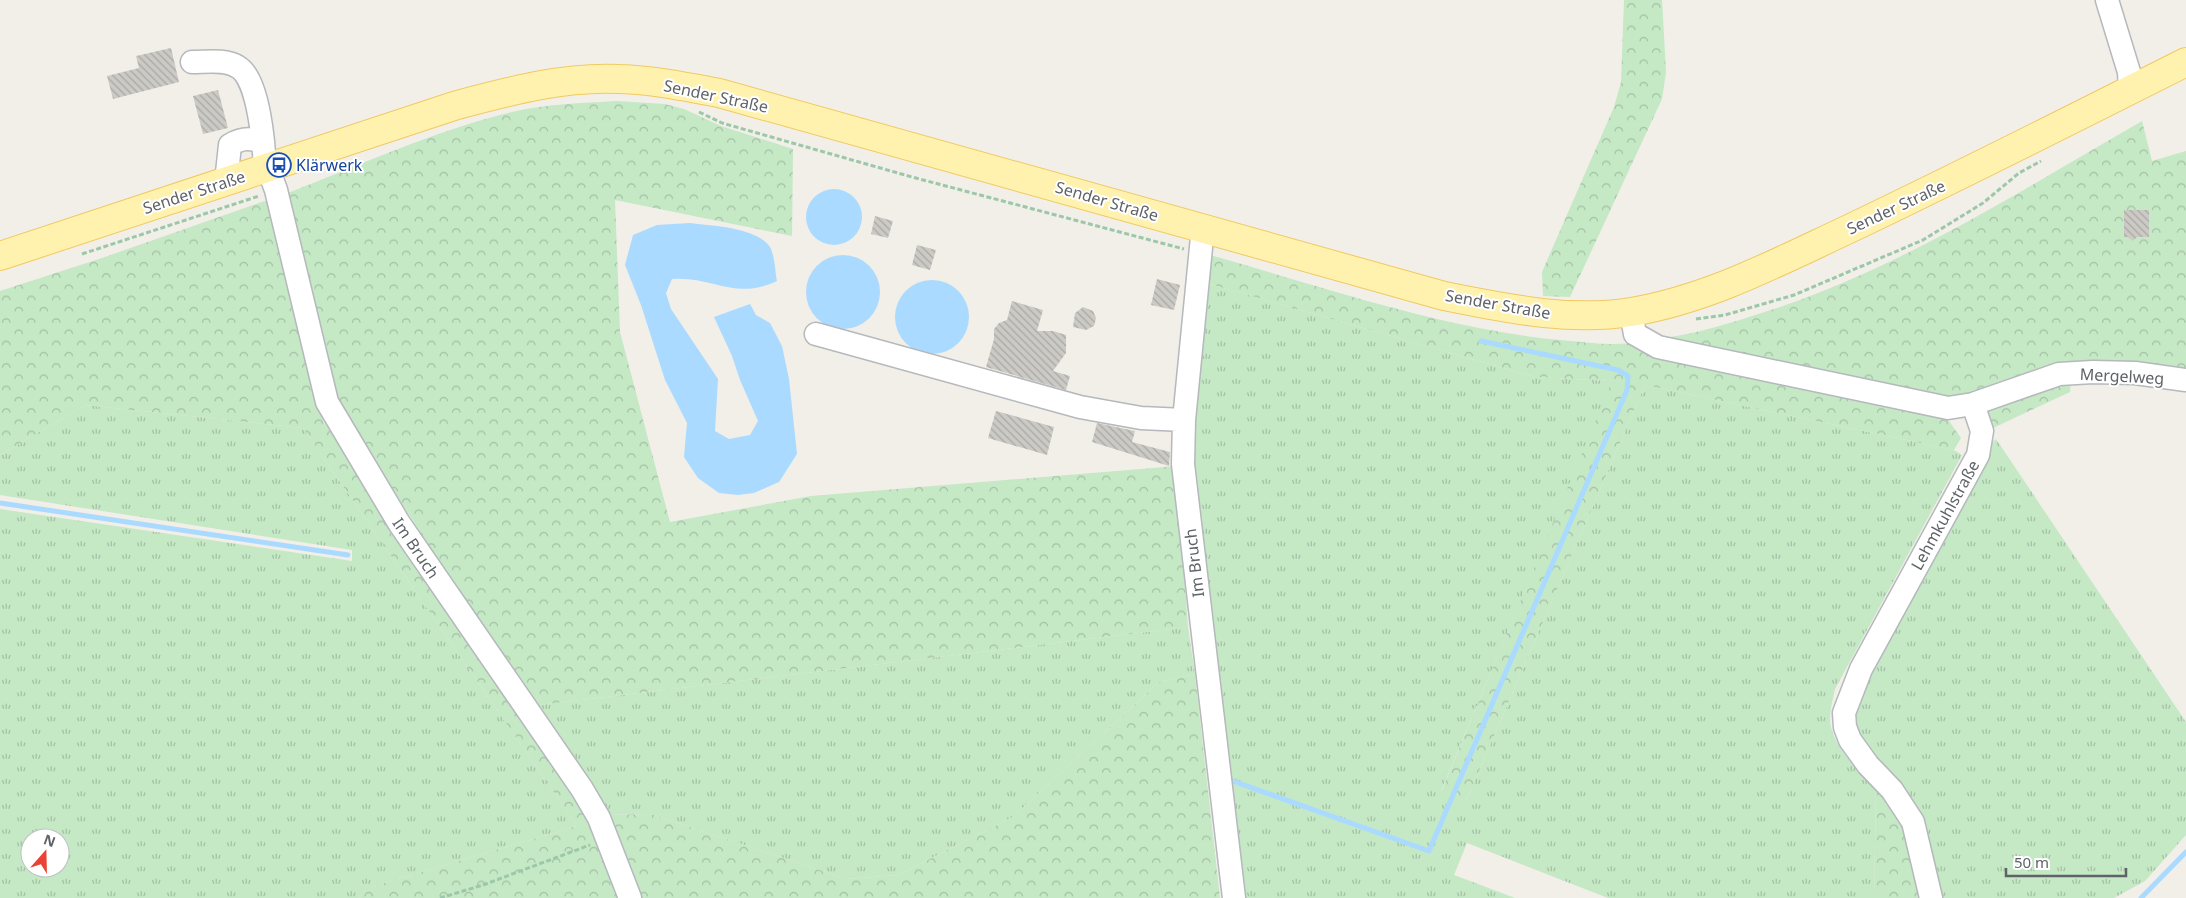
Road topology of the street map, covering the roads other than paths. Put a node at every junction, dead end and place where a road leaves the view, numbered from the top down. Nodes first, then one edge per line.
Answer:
1 (2107, 0) edge
2 (192, 62) dead end
3 (2186, 62) edge
4 (2130, 90) junction
5 (268, 168) junction
6 (226, 182) junction
7 (1201, 241) junction
8 (0, 256) edge
9 (1631, 312) junction
10 (816, 334) dead end
11 (2186, 380) edge
12 (1972, 404) junction
13 (1184, 420) junction
14 (630, 898) edge
15 (1234, 898) edge
16 (1931, 898) edge

1 - 4 street
2 - 5 street, Im Bruch
3 - 4 main road, Sender Straße
4 - 9 main road, Sender Straße
5 - 6 main road, Sender Straße
5 - 6 street
5 - 7 main road, Sender Straße
5 - 14 street, Im Bruch
6 - 8 main road, Sender Straße
7 - 9 main road, Sender Straße
7 - 13 street, Im Bruch
9 - 12 street
10 - 13 street
11 - 12 street, Mergelweg
12 - 16 street, Lehmkuhlstraße
13 - 15 street, Im Bruch

